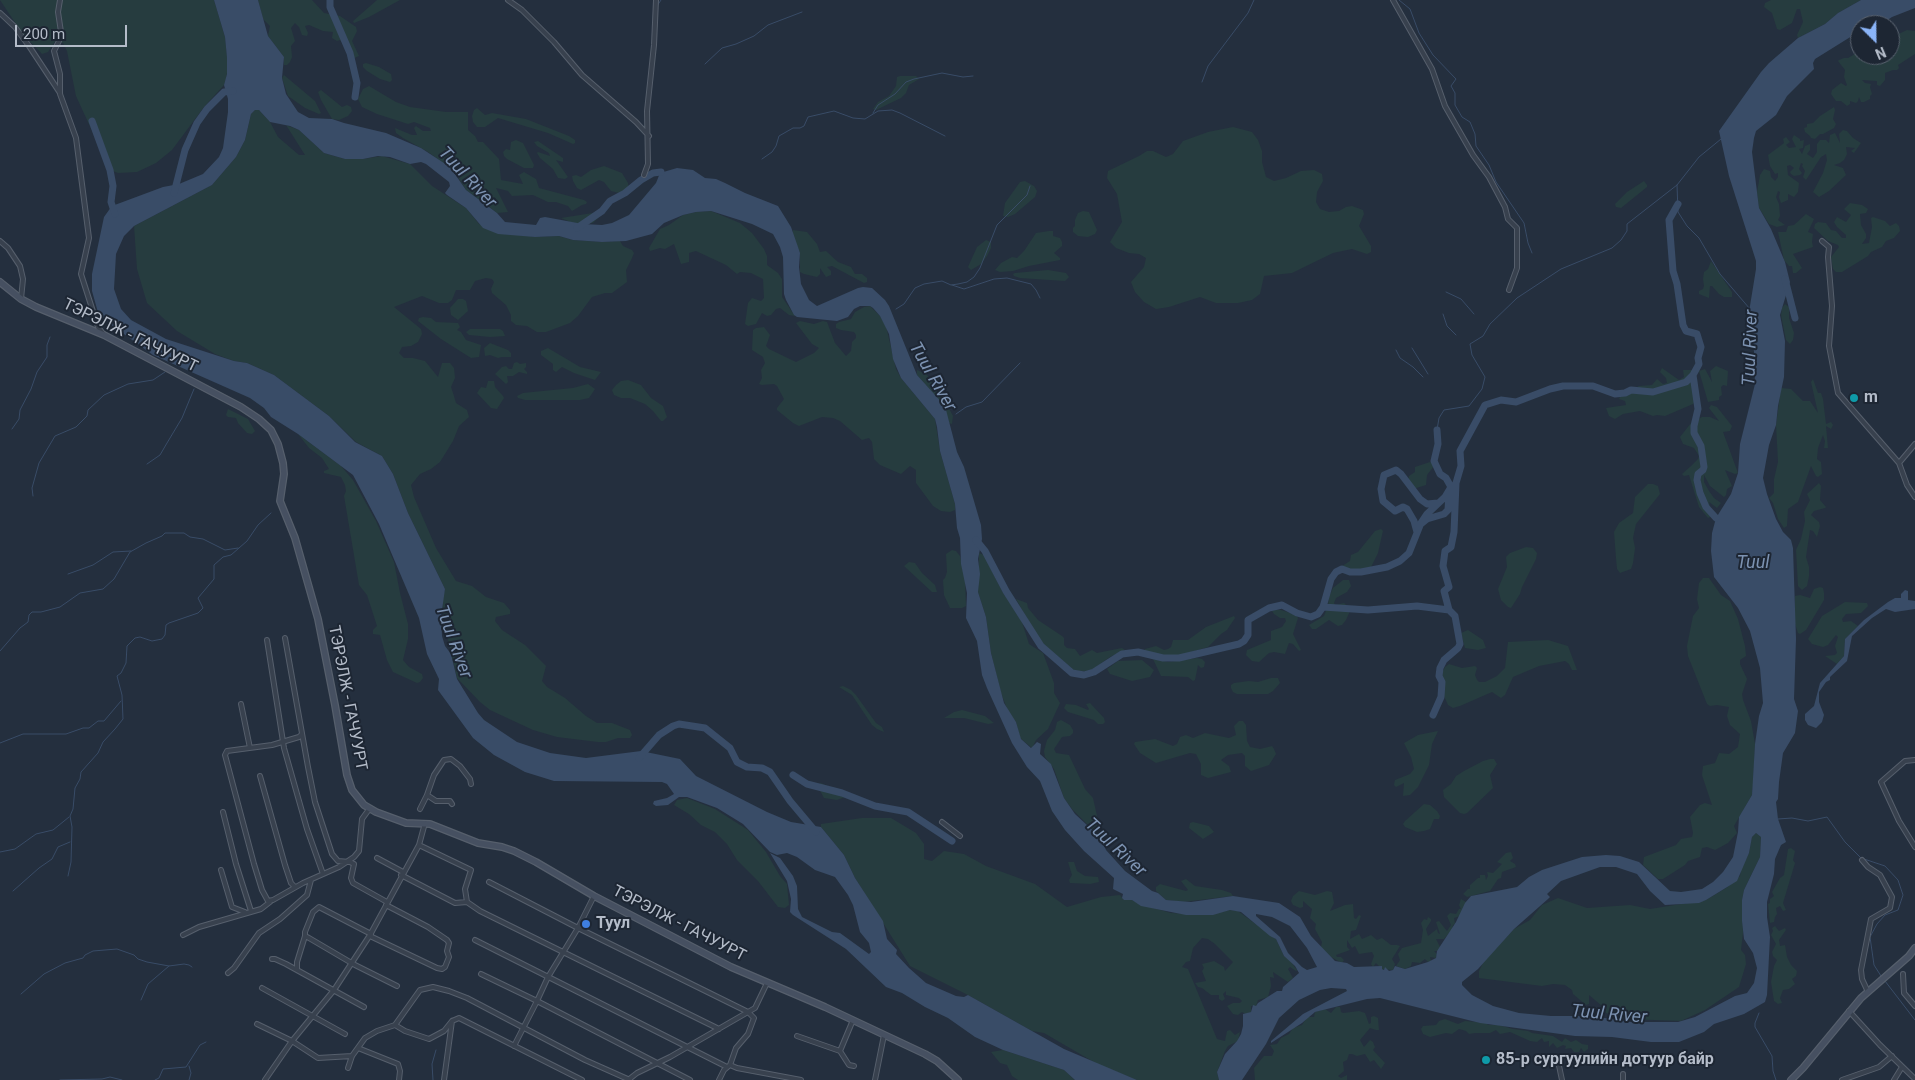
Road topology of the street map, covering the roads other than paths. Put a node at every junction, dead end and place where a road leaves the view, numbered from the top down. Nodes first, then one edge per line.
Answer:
1 (60, 0) edge
2 (508, 0) edge
3 (656, 0) edge
4 (1393, 0) edge
5 (0, 13) edge
6 (60, 94) junction
7 (649, 136) junction
8 (644, 174) dead end
9 (0, 241) edge
10 (1822, 241) dead end
11 (0, 282) edge
12 (1509, 290) dead end
13 (21, 299) junction
14 (104, 335) junction
15 (1915, 444) edge
16 (1898, 462) junction
17 (1915, 497) edge
18 (285, 638) dead end
19 (267, 640) dead end
20 (241, 704) dead end
21 (302, 734) junction
22 (283, 742) junction
23 (250, 748) junction
24 (1915, 760) edge
25 (260, 776) dead end
26 (471, 784) dead end
27 (427, 795) junction
28 (452, 804) dead end
29 (370, 808) junction
30 (420, 809) dead end
31 (223, 812) dead end
32 (942, 822) dead end
33 (425, 823) junction
34 (960, 836) dead end
35 (419, 845) junction
36 (1915, 846) edge
37 (376, 858) dead end
38 (1862, 860) dead end
39 (347, 862) junction
40 (221, 870) dead end
41 (402, 873) junction
42 (323, 874) junction
43 (311, 880) junction
44 (489, 882) dead end
45 (296, 887) junction
46 (594, 896) junction
47 (270, 902) junction
48 (467, 902) junction
49 (387, 903) junction
50 (249, 912) junction
51 (578, 928) junction
52 (183, 935) dead end
53 (370, 935) junction
54 (306, 936) junction
55 (475, 940) dead end
56 (563, 952) junction
57 (1914, 952) edge
58 (272, 959) dead end
59 (352, 962) junction
60 (297, 970) junction
61 (228, 973) dead end
62 (481, 974) dead end
63 (1903, 974) dead end
64 (548, 977) junction
65 (767, 983) junction
66 (397, 986) dead end
67 (262, 988) dead end
68 (334, 990) junction
69 (1868, 992) junction
70 (537, 1001) junction
71 (1915, 1006) edge
72 (364, 1007) dead end
73 (1849, 1011) junction
74 (748, 1012) junction
75 (313, 1016) junction
76 (854, 1020) junction
77 (452, 1021) junction
78 (257, 1024) dead end
79 (395, 1026) junction
80 (524, 1028) junction
81 (719, 1029) junction
82 (345, 1034) dead end
83 (884, 1035) junction
84 (797, 1036) dead end
85 (292, 1041) junction
86 (514, 1046) junction
87 (686, 1047) junction
88 (358, 1048) junction
89 (840, 1052) junction
90 (352, 1056) junction
91 (1892, 1056) junction
92 (1558, 1061) dead end
93 (659, 1062) junction
94 (728, 1066) junction
95 (854, 1066) dead end
96 (1902, 1067) junction
97 (348, 1068) dead end
98 (1623, 1074) dead end
99 (1915, 1079) edge
100 (265, 1080) edge
101 (399, 1080) edge
102 (444, 1080) edge
103 (582, 1080) edge
104 (629, 1080) edge
105 (690, 1080) edge
106 (719, 1080) edge
107 (801, 1080) edge
108 (874, 1080) edge
109 (958, 1080) edge
110 (1562, 1080) edge
111 (1623, 1080) edge
112 (1791, 1080) edge
113 (1842, 1080) edge
114 (1894, 1080) edge

1 - 6 street
2 - 7 street
3 - 7 street
4 - 12 street
5 - 6 street
6 - 14 street
7 - 8 street
9 - 13 street
10 - 16 street
11 - 13 main road, ТЭРЭЛЖ - ГАЧУУРТ
13 - 14 main road, ТЭРЭЛЖ - ГАЧУУРТ
14 - 29 main road, ТЭРЭЛЖ - ГАЧУУРТ
15 - 16 street
16 - 17 street
18 - 21 street
19 - 22 street
20 - 23 street
21 - 22 street
21 - 39 street
22 - 23 street
22 - 42 street
23 - 47 street
24 - 36 street
25 - 45 street
26 - 27 street
27 - 28 street
27 - 30 street
29 - 33 main road, ТЭРЭЛЖ - ГАЧУУРТ
29 - 39 street
31 - 50 street
32 - 34 street
33 - 35 street
33 - 46 main road, ТЭРЭЛЖ - ГАЧУУРТ
35 - 41 street
35 - 48 street
37 - 41 street
38 - 69 street
39 - 42 street
39 - 49 street
40 - 50 street
41 - 48 street
41 - 49 street
42 - 43 street
43 - 45 street
43 - 61 street
44 - 51 street
45 - 47 street
46 - 51 street
46 - 65 main road, ТЭРЭЛЖ - ГАЧУУРТ
47 - 50 street
48 - 56 street
49 - 53 street
49 - 53 street
50 - 52 street
51 - 56 street
51 - 74 street
53 - 54 street
53 - 59 street
54 - 59 street
54 - 60 street
55 - 64 street
56 - 64 street
56 - 81 street
57 - 69 main road
58 - 60 street
59 - 66 street
59 - 68 street
60 - 68 street
62 - 70 street
63 - 71 street
64 - 70 street
64 - 87 street
65 - 74 street
65 - 76 main road, ТЭРЭЛЖ - ГАЧУУРТ
67 - 75 street
68 - 72 street
68 - 75 street
69 - 73 main road
70 - 80 street
70 - 93 street
73 - 91 street
73 - 112 main road
74 - 81 street
74 - 94 street
75 - 82 street
75 - 85 street
76 - 83 main road, ТЭРЭЛЖ - ГАЧУУРТ
76 - 89 street
77 - 79 street
77 - 86 street
77 - 102 street
78 - 85 street
79 - 80 street
79 - 88 street
80 - 86 street
80 - 104 street
81 - 87 street
83 - 108 street
83 - 109 main road, ТЭРЭЛЖ - ГАЧУУРТ
84 - 89 street
85 - 90 street
85 - 100 street
86 - 103 street
87 - 93 street
87 - 94 street
88 - 90 street
88 - 101 street
89 - 95 street
90 - 97 street
91 - 96 street
91 - 113 street
92 - 110 street
93 - 104 street
93 - 105 street
94 - 106 street
94 - 107 street
96 - 99 street
96 - 114 street
98 - 111 street

